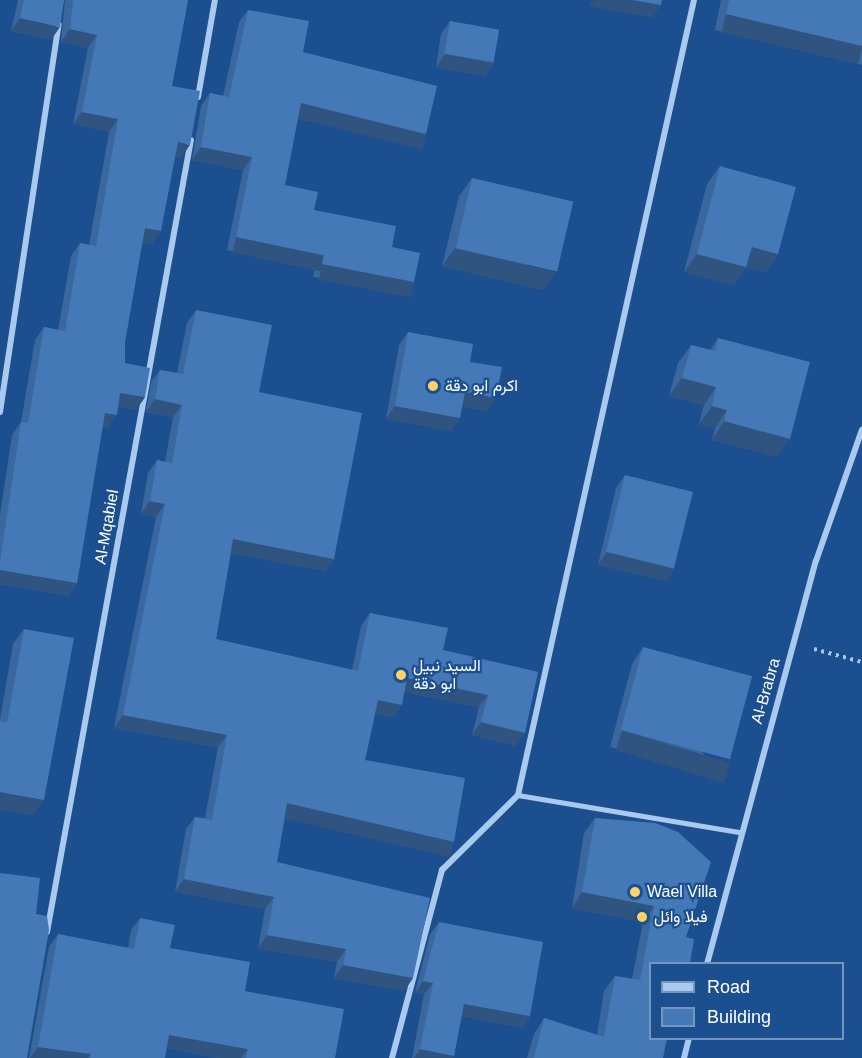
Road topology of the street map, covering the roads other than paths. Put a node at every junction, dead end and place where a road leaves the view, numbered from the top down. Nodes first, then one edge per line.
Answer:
1 (215, 0) edge
2 (694, 0) edge
3 (61, 12) edge
4 (197, 104) edge
5 (193, 127) edge
6 (0, 412) edge
7 (862, 430) edge
8 (518, 795) junction
9 (740, 832) junction
10 (44, 946) edge
11 (707, 962) edge
12 (688, 1040) edge
13 (393, 1058) edge
14 (684, 1058) edge

1 - 4 street
2 - 8 street
3 - 6 street
5 - 10 street, Al-Mqabiel
7 - 9 street, Al-Brabra
8 - 9 lane
8 - 13 street
9 - 11 street, Al-Brabra
12 - 14 street

